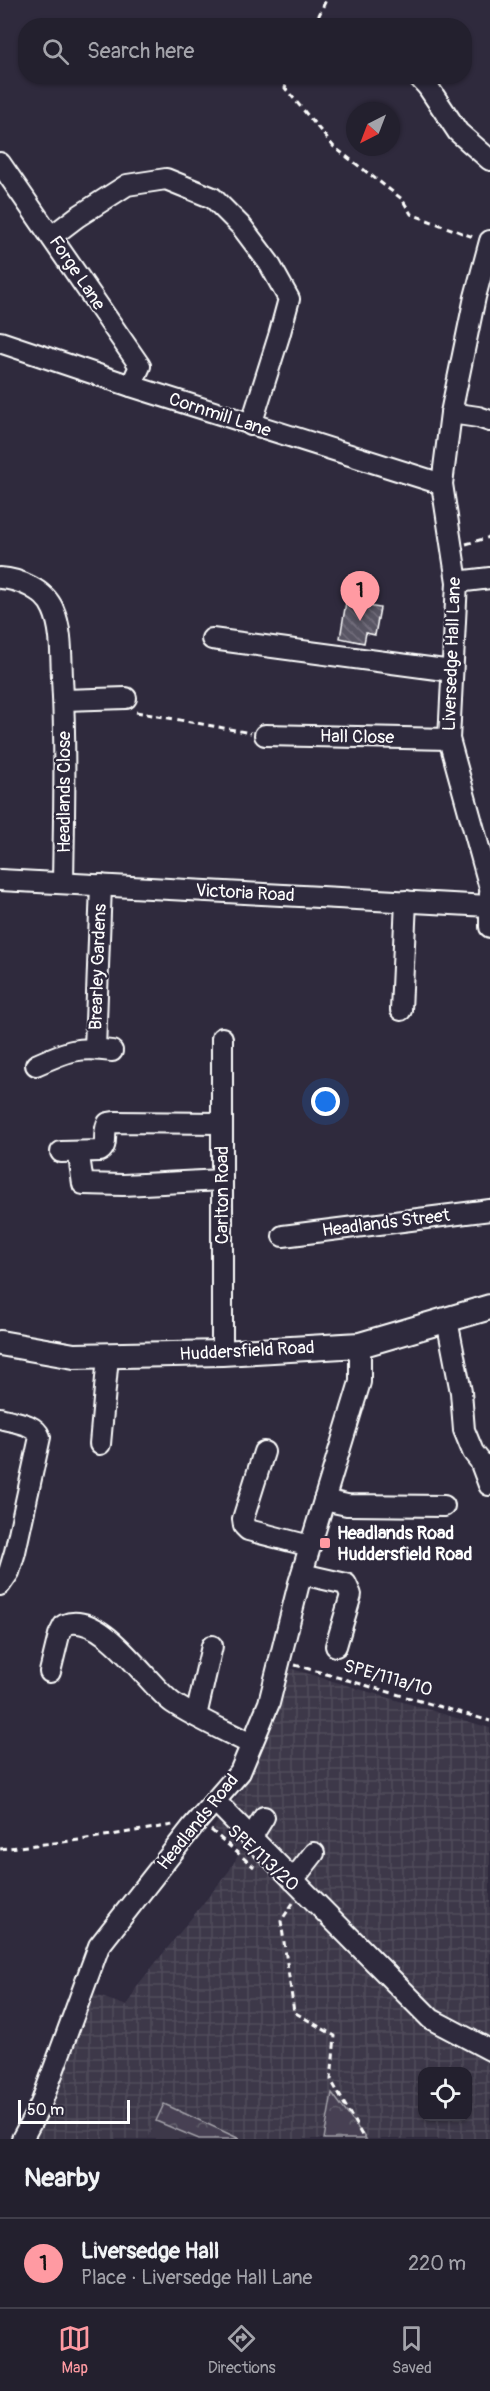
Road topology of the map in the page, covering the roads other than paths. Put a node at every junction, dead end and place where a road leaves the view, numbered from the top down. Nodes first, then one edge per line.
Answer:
1 (425, 84) edge
2 (490, 160) edge
3 (0, 163) edge
4 (52, 236) junction
5 (490, 242) edge
6 (0, 342) edge
7 (131, 386) junction
8 (451, 413) junction
9 (490, 421) edge
10 (251, 425) junction
11 (442, 484) junction
12 (0, 578) edge
13 (490, 578) edge
14 (457, 582) junction
15 (212, 639) dead end
16 (452, 671) junction
17 (126, 698) road end
18 (64, 700) junction
19 (265, 735) road end
20 (449, 739) junction
21 (0, 880) edge
22 (63, 883) junction
23 (101, 885) junction
24 (490, 895) edge
25 (406, 901) junction
26 (490, 927) edge
27 (401, 1010) dead end
28 (222, 1038) dead end
29 (36, 1065) dead end
30 (222, 1123) junction
31 (222, 1180) junction
32 (490, 1210) edge
33 (283, 1236) dead end
34 (490, 1307) edge
35 (447, 1320) junction
36 (0, 1343) edge
37 (360, 1345) junction
38 (222, 1353) junction
39 (108, 1356) junction
40 (0, 1418) edge
41 (100, 1444) dead end
42 (264, 1452) dead end
43 (489, 1485) edge
44 (324, 1500) junction
45 (444, 1506) dead end
46 (310, 1546) junction
47 (302, 1574) junction
48 (0, 1585) edge
49 (212, 1646) dead end
50 (336, 1646) dead end
51 (50, 1672) dead end
52 (196, 1716) junction
53 (251, 1744) junction
54 (215, 1801) junction
55 (264, 1817) dead end
56 (251, 1838) junction
57 (314, 1853) dead end
58 (292, 1880) junction
59 (490, 2050) edge
60 (22, 2139) edge

1 - 2 street
3 - 4 street, Forge Lane
4 - 7 street, Forge Lane
4 - 10 street
5 - 8 street, Liversedge Hall Lane
6 - 7 street, Cornmill Lane
7 - 10 street, Cornmill Lane
8 - 9 street
8 - 11 street, Liversedge Hall Lane
10 - 11 street, Cornmill Lane
11 - 14 street, Liversedge Hall Lane
12 - 18 street, Headlands Close
13 - 14 street
14 - 16 street, Liversedge Hall Lane
15 - 16 street
16 - 20 street, Liversedge Hall Lane
17 - 18 street
18 - 22 street, Headlands Close
19 - 20 street, Hall Close
20 - 24 street, Liversedge Hall Lane
21 - 22 street, Victoria Road
22 - 23 street, Victoria Road
23 - 25 street, Victoria Road
23 - 29 street, Brearley Gardens
24 - 25 street, Victoria Road
24 - 26 street, Liversedge Hall Lane
25 - 27 street
28 - 30 street, Carlton Road
30 - 31 street, Carlton Road
30 - 31 street
31 - 38 street, Carlton Road
32 - 33 street, Headlands Street
34 - 35 main road, Huddersfield Road
35 - 37 main road, Huddersfield Road
35 - 43 street
36 - 39 main road, Huddersfield Road
37 - 38 main road, Huddersfield Road
37 - 44 street, Headlands Road
38 - 39 main road, Huddersfield Road
39 - 41 street
40 - 48 street
42 - 46 street
44 - 45 street
44 - 46 street, Headlands Road
46 - 47 street, Headlands Road
47 - 50 street
47 - 53 street, Headlands Road
49 - 52 street
51 - 52 street
52 - 53 street
53 - 54 street, Headlands Road
54 - 56 street
54 - 60 street, Headlands Road
55 - 56 street
56 - 58 street
57 - 58 street
58 - 59 street

